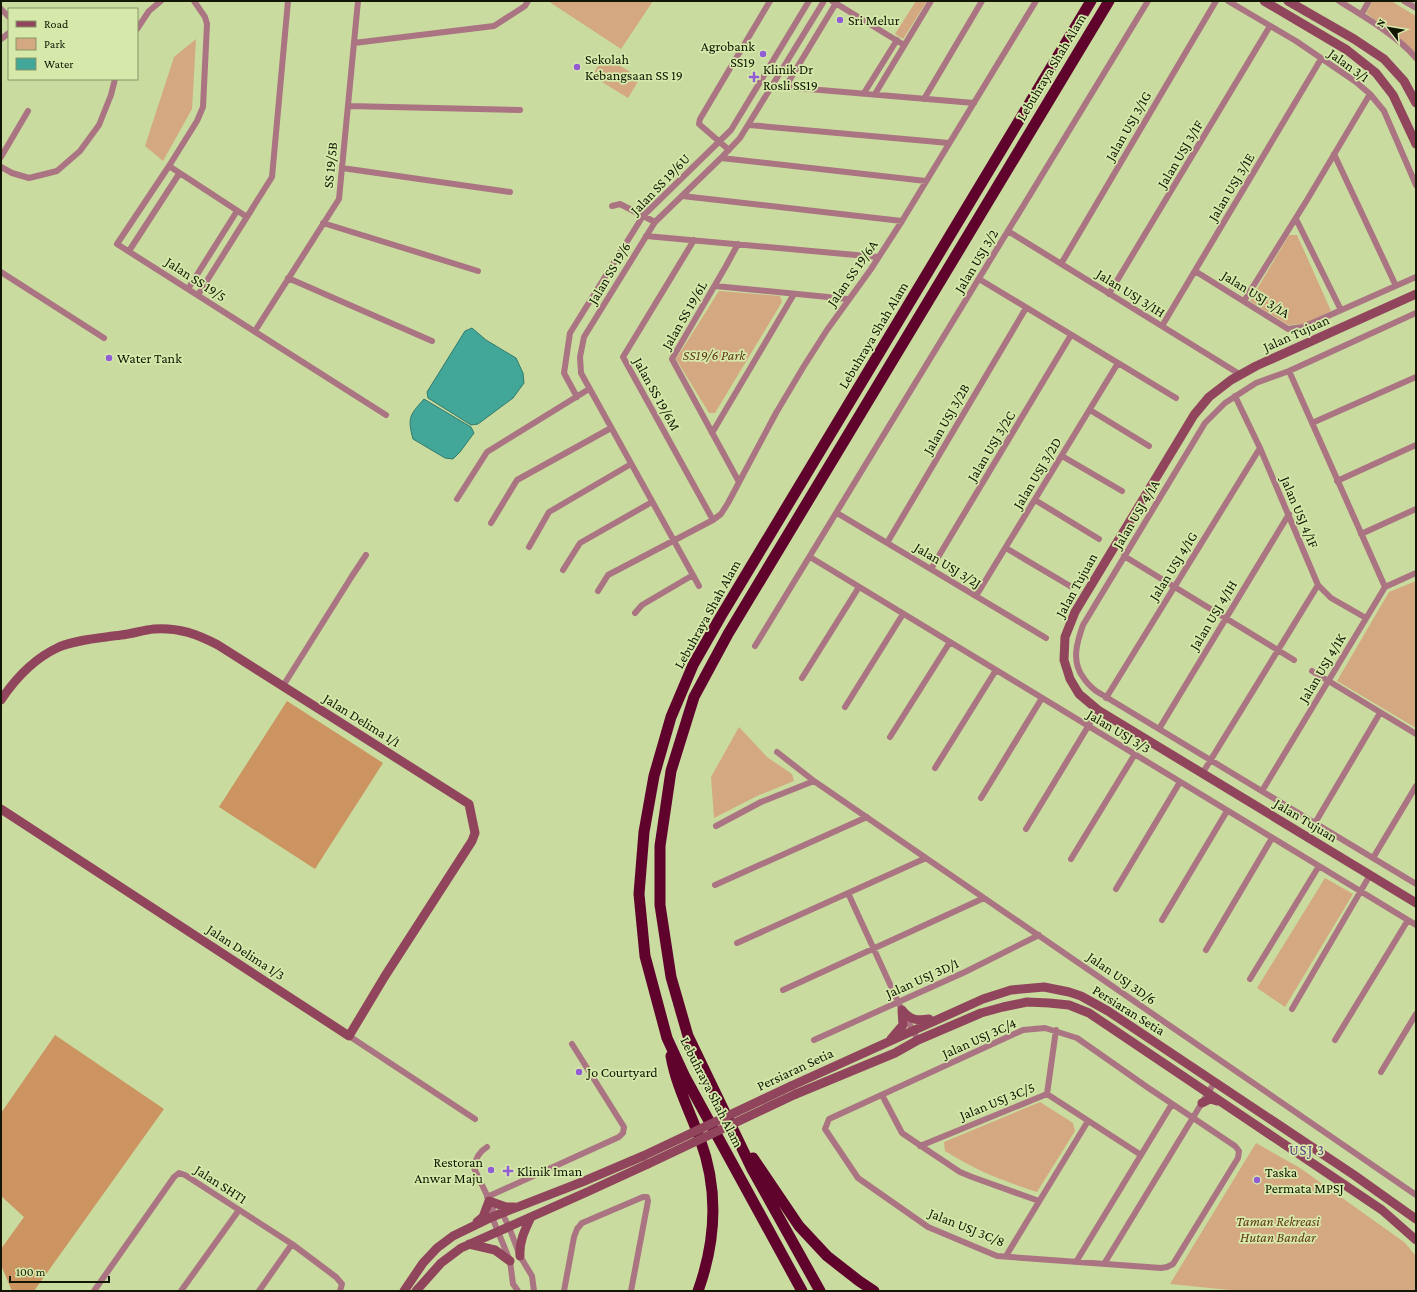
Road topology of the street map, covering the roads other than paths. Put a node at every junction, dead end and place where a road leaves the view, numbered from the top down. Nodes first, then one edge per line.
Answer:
1 (161, 1) edge
2 (194, 1) edge
3 (288, 1) edge
4 (358, 1) edge
5 (528, 1) edge
6 (770, 1) edge
7 (809, 1) edge
8 (824, 1) edge
9 (931, 1) edge
10 (982, 1) edge
11 (1036, 1) edge
12 (1091, 1) edge
13 (1108, 1) edge
14 (1148, 1) edge
15 (1216, 1) edge
16 (1228, 1) edge
17 (1264, 1) edge
18 (1288, 1) edge
19 (1338, 1) edge
20 (1369, 1) edge
21 (1404, 1) edge
22 (834, 2) edge
23 (1416, 8) edge
24 (1361, 15) junction
25 (1270, 26) junction
26 (138, 28) edge
27 (897, 40) junction
28 (354, 43) junction
29 (904, 45) junction
30 (1416, 58) edge
31 (1321, 59) junction
32 (115, 80) edge
33 (773, 86) junction
34 (786, 86) junction
35 (864, 93) junction
36 (875, 94) junction
37 (1370, 94) junction
38 (924, 98) junction
39 (974, 103) junction
40 (1416, 103) edge
41 (348, 106) junction
42 (520, 110) dead end
43 (28, 111) dead end
44 (749, 125) junction
45 (720, 141) junction
46 (949, 143) junction
47 (1416, 144) edge
48 (729, 150) junction
49 (1334, 154) junction
50 (1, 157) edge
51 (721, 158) junction
52 (169, 166) junction
53 (1, 167) edge
54 (342, 168) junction
55 (179, 174) junction
56 (926, 181) junction
57 (1416, 185) edge
58 (510, 192) dead end
59 (682, 196) junction
60 (612, 206) dead end
61 (238, 211) junction
62 (643, 216) junction
63 (247, 217) junction
64 (1296, 218) junction
65 (902, 221) junction
66 (655, 222) junction
67 (323, 223) junction
68 (1008, 231) junction
69 (646, 236) junction
70 (694, 240) junction
71 (738, 244) junction
72 (129, 251) junction
73 (878, 257) junction
74 (1061, 264) junction
75 (478, 271) dead end
76 (1195, 271) junction
77 (1, 272) edge
78 (1416, 277) edge
79 (288, 278) junction
80 (978, 279) junction
81 (715, 286) junction
82 (1396, 286) junction
83 (188, 289) junction
84 (794, 294) junction
85 (1109, 294) junction
86 (1416, 294) edge
87 (198, 295) junction
88 (848, 299) junction
89 (1244, 301) junction
90 (1026, 308) junction
91 (1341, 310) junction
92 (1416, 313) edge
93 (1162, 326) junction
94 (255, 331) junction
95 (1071, 335) junction
96 (104, 338) dead end
97 (432, 342) dead end
98 (1118, 363) junction
99 (1289, 371) junction
100 (1241, 375) junction
101 (1416, 377) edge
102 (589, 389) junction
103 (1235, 396) junction
104 (577, 397) junction
105 (1176, 398) dead end
106 (1090, 410) junction
107 (386, 415) dead end
108 (1312, 423) junction
109 (611, 428) junction
110 (712, 433) junction
111 (1416, 445) edge
112 (1149, 446) dead end
113 (1260, 448) junction
114 (1062, 456) junction
115 (631, 464) junction
116 (1337, 481) junction
117 (739, 482) junction
118 (1122, 491) dead end
119 (458, 499) dead end
120 (1035, 500) junction
121 (652, 502) junction
122 (1416, 509) edge
123 (837, 513) junction
124 (1288, 514) junction
125 (713, 520) junction
126 (491, 523) dead end
127 (1361, 534) junction
128 (1099, 539) dead end
129 (673, 540) junction
130 (887, 543) junction
131 (529, 547) dead end
132 (1006, 548) junction
133 (366, 555) dead end
134 (1124, 556) junction
135 (810, 557) junction
136 (932, 569) junction
137 (563, 570) dead end
138 (1416, 573) edge
139 (693, 576) junction
140 (1318, 585) junction
141 (699, 586) dead end
142 (859, 586) junction
143 (1070, 586) dead end
144 (1174, 587) junction
145 (1385, 587) junction
146 (598, 591) dead end
147 (976, 596) junction
148 (636, 613) dead end
149 (903, 614) junction
150 (1226, 618) junction
151 (1366, 618) junction
152 (1046, 638) dead end
153 (950, 642) junction
154 (755, 646) dead end
155 (1278, 650) junction
156 (1294, 660) dead end
157 (996, 670) junction
158 (1312, 671) dead end
159 (802, 678) dead end
160 (1328, 681) junction
161 (283, 686) junction
162 (1042, 698) junction
163 (1106, 698) junction
164 (1, 700) edge
165 (845, 707) dead end
166 (1098, 710) junction
167 (1380, 713) junction
168 (1088, 726) junction
169 (1158, 729) junction
170 (1416, 734) edge
171 (890, 737) dead end
172 (777, 752) dead end
173 (1135, 754) junction
174 (1210, 760) junction
175 (935, 768) dead end
176 (1202, 774) junction
177 (814, 781) junction
178 (1180, 782) junction
179 (1416, 786) edge
180 (1262, 791) junction
181 (981, 798) dead end
182 (1, 809) edge
183 (1227, 811) junction
184 (867, 817) junction
185 (1315, 823) junction
186 (716, 826) dead end
187 (1026, 829) dead end
188 (1272, 838) junction
189 (926, 858) junction
190 (1373, 858) junction
191 (1071, 859) dead end
192 (1319, 866) junction
193 (1370, 876) junction
194 (1416, 884) edge
195 (715, 885) dead end
196 (1116, 889) dead end
197 (1360, 892) junction
198 (848, 893) junction
199 (984, 898) junction
200 (1416, 903) edge
201 (1162, 920) dead end
202 (1408, 920) junction
203 (1416, 925) edge
204 (1039, 935) junction
205 (737, 943) dead end
206 (874, 948) junction
207 (1206, 950) dead end
208 (1250, 979) dead end
209 (783, 990) dead end
210 (901, 1006) junction
211 (1292, 1009) dead end
212 (1416, 1014) edge
213 (942, 1017) junction
214 (912, 1030) junction
215 (1056, 1030) junction
216 (349, 1036) junction
217 (668, 1038) junction
218 (814, 1040) dead end
219 (918, 1040) junction
220 (1335, 1040) dead end
221 (888, 1041) junction
222 (572, 1044) dead end
223 (1381, 1072) dead end
224 (1214, 1083) junction
225 (1194, 1084) junction
226 (794, 1090) junction
227 (1208, 1093) junction
228 (1047, 1094) junction
229 (882, 1095) junction
230 (1202, 1102) junction
231 (1172, 1104) junction
232 (1224, 1104) junction
233 (1193, 1118) junction
234 (475, 1119) dead end
235 (829, 1119) joint
236 (1088, 1121) junction
237 (733, 1130) junction
238 (920, 1146) junction
239 (487, 1147) dead end
240 (1141, 1155) junction
241 (645, 1160) junction
242 (1416, 1195) edge
243 (1039, 1201) junction
244 (490, 1206) junction
245 (519, 1207) junction
246 (240, 1210) junction
247 (502, 1213) junction
248 (531, 1217) junction
249 (1416, 1218) edge
250 (474, 1226) junction
251 (509, 1227) junction
252 (498, 1231) junction
253 (1416, 1240) edge
254 (292, 1244) junction
255 (469, 1244) junction
256 (520, 1256) junction
257 (1006, 1256) junction
258 (510, 1261) junction
259 (1076, 1262) junction
260 (1104, 1264) junction
261 (1173, 1264) joint
262 (94, 1291) edge
263 (181, 1291) edge
264 (259, 1291) edge
265 (340, 1291) edge
266 (404, 1291) edge
267 (416, 1291) edge
268 (518, 1291) edge
269 (534, 1291) edge
270 (564, 1291) edge
271 (631, 1291) edge
272 (698, 1291) edge
273 (802, 1291) edge
274 (820, 1291) edge
275 (874, 1291) edge

1 - 26 street
2 - 52 street, Jalan SS 19/5
3 - 63 street
4 - 28 street, SS 19/5B
5 - 28 street
6 - 45 street
7 - 45 street, Jalan SS 19/6U
8 - 33 street, Jalan SS 19/6
9 - 29 street
10 - 38 street
11 - 39 street, Jalan SS 19/6A
12 - 217 highway, Lebuhraya Shah Alam
13 - 237 highway, Lebuhraya Shah Alam
14 - 68 street, Jalan USJ 3/2
15 - 74 street, Jalan USJ 3/1G
16 - 25 street, Jalan 3/1
17 - 47 main road
18 - 40 main road
19 - 24 street
20 - 24 street
21 - 23 street
22 - 27 street
22 - 34 street
24 - 30 street
25 - 31 street, Jalan 3/1
25 - 85 street, Jalan USJ 3/1F
27 - 29 street
27 - 35 street
28 - 41 street, SS 19/5B
29 - 36 street
31 - 37 street, Jalan 3/1
31 - 76 street, Jalan USJ 3/1E
32 - 53 street
33 - 34 street
33 - 44 street, Jalan SS 19/6
34 - 35 street
35 - 36 street
36 - 38 street
37 - 49 street
37 - 57 street, Jalan 3/1
38 - 39 street
39 - 46 street, Jalan SS 19/6A
41 - 42 street
41 - 54 street, SS 19/5B
43 - 50 street
44 - 46 street
44 - 48 street, Jalan SS 19/6
45 - 48 street
45 - 62 street, Jalan SS 19/6U
46 - 56 street, Jalan SS 19/6A
48 - 51 street, Jalan SS 19/6
49 - 64 street
49 - 82 street
51 - 56 street
51 - 59 street, Jalan SS 19/6
52 - 55 street
52 - 72 street, Jalan SS 19/5
54 - 58 street
54 - 67 street, SS 19/5B
55 - 61 street
55 - 72 street
56 - 65 street, Jalan SS 19/6A
59 - 65 street
59 - 66 street, Jalan SS 19/6
60 - 62 street
61 - 63 street
61 - 83 street
62 - 66 street
62 - 104 street, Jalan SS 19/6U
63 - 87 street
64 - 89 street
64 - 91 street
65 - 73 street, Jalan SS 19/6A
66 - 69 street, Jalan SS 19/6
67 - 75 street
67 - 79 street, SS 19/5B
68 - 74 street, Jalan USJ 3/1H
68 - 80 street, Jalan USJ 3/2
69 - 70 street
69 - 102 street, Jalan SS 19/6
70 - 71 street
70 - 125 street, Jalan SS 19/6M
71 - 73 street
71 - 81 street, Jalan SS 19/6L
72 - 83 street, Jalan SS 19/5
73 - 88 street, Jalan SS 19/6A
74 - 85 street, Jalan USJ 3/1H
76 - 89 street, Jalan USJ 3/1A
76 - 93 street, Jalan USJ 3/1E
77 - 96 street
78 - 82 street, Jalan USJ 3/1A
79 - 94 street, SS 19/5B
79 - 97 street
80 - 90 street
80 - 123 street, Jalan USJ 3/2
81 - 84 street
81 - 110 street, Jalan SS 19/6L
82 - 91 street, Jalan USJ 3/1A
83 - 87 street, Jalan SS 19/5
84 - 88 street
84 - 110 street
85 - 93 street, Jalan USJ 3/1H
86 - 100 main road, Jalan Tujuan
87 - 94 street, Jalan SS 19/5
88 - 117 street, Jalan SS 19/6A
89 - 91 street, Jalan USJ 3/1A
90 - 95 street
90 - 130 street, Jalan USJ 3/2B
92 - 99 street, Jalan USJ 4/1A
93 - 100 street, Jalan USJ 3/1H
94 - 107 street, Jalan SS 19/5
95 - 98 street
95 - 136 street, Jalan USJ 3/2C
98 - 105 street
98 - 106 street, Jalan USJ 3/2D
99 - 103 street, Jalan USJ 4/1A
99 - 108 street
100 - 166 main road, Jalan Tujuan
101 - 108 street
102 - 104 street
102 - 109 street, Jalan SS 19/6
103 - 113 street, Jalan USJ 4/1F
103 - 134 street, Jalan USJ 4/1A
104 - 119 street
106 - 112 street
106 - 114 street, Jalan USJ 3/2D
108 - 116 street
109 - 115 street, Jalan SS 19/6
109 - 126 street
110 - 117 street, Jalan SS 19/6L
111 - 116 street
113 - 124 street, Jalan USJ 4/1F
113 - 144 street, Jalan USJ 4/1G
114 - 118 street
114 - 120 street, Jalan USJ 3/2D
115 - 121 street, Jalan SS 19/6
115 - 131 street
116 - 127 street
117 - 125 street, Jalan SS 19/6A
120 - 128 street
120 - 132 street, Jalan USJ 3/2D
121 - 129 street, Jalan SS 19/6
121 - 137 street
122 - 127 street
123 - 130 street, Jalan USJ 3/2J
123 - 135 street, Jalan USJ 3/2
124 - 140 street, Jalan USJ 4/1F
124 - 150 street, Jalan USJ 4/1H
125 - 129 street, Jalan SS 19/6A
127 - 145 street
129 - 139 street, Jalan SS 19/6
129 - 146 street, Jalan SS 19/6A
130 - 136 street, Jalan USJ 3/2J
132 - 143 street
132 - 147 street, Jalan USJ 3/2D
133 - 161 street
134 - 144 street
134 - 163 street, Jalan USJ 4/1A
135 - 142 street, Jalan USJ 3/3
135 - 154 street
136 - 147 street, Jalan USJ 3/2J
138 - 145 street
139 - 141 street, Jalan SS 19/6
139 - 148 street
140 - 151 street, Jalan USJ 4/1F
140 - 155 street
142 - 149 street, Jalan USJ 3/3
142 - 159 street
144 - 150 street
144 - 163 street, Jalan USJ 4/1G
145 - 151 street, Jalan USJ 4/1K
147 - 152 street, Jalan USJ 3/2J
149 - 153 street, Jalan USJ 3/3
149 - 165 street
150 - 155 street
150 - 169 street, Jalan USJ 4/1H
151 - 160 street, Jalan USJ 4/1K
153 - 157 street, Jalan USJ 3/3
153 - 171 street
155 - 156 street
155 - 174 street
157 - 162 street, Jalan USJ 3/3
157 - 175 street
158 - 160 street
160 - 167 street
160 - 180 street, Jalan USJ 4/1K
161 - 164 main road, Jalan Delima 1/1
161 - 216 main road, Jalan Delima 1/1
162 - 168 street, Jalan USJ 3/3
162 - 181 street
163 - 169 street, Jalan USJ 4/1A
166 - 168 street
166 - 176 main road, Jalan Tujuan
167 - 170 street
167 - 185 street
168 - 173 street, Jalan USJ 3/3
168 - 187 street
169 - 174 street, Jalan USJ 4/1A
172 - 177 street, Jalan USJ 3D/6
173 - 178 street, Jalan USJ 3/3
173 - 191 street
174 - 176 street
174 - 180 street, Jalan USJ 4/1A
176 - 193 main road, Jalan Tujuan
177 - 184 street, Jalan USJ 3D/6
177 - 186 street
178 - 183 street, Jalan USJ 3/3
178 - 196 street
179 - 190 street
180 - 185 street, Jalan USJ 4/1A
182 - 216 main road, Jalan Delima 1/3
183 - 188 street, Jalan USJ 3/3
183 - 201 street
184 - 189 street, Jalan USJ 3D/6
184 - 195 street
185 - 190 street, Jalan USJ 4/1A
188 - 192 street, Jalan USJ 3/3
188 - 207 street
189 - 198 street
189 - 199 street, Jalan USJ 3D/6
190 - 194 street, Jalan USJ 4/1A
192 - 197 street, Jalan USJ 3/3
192 - 208 street
193 - 197 street
193 - 200 main road, Jalan Tujuan
197 - 202 street, Jalan USJ 3/3
197 - 211 street
198 - 205 street
198 - 206 street
199 - 204 street, Jalan USJ 3D/6
199 - 206 street
202 - 203 street, Jalan USJ 3/3
202 - 220 street
204 - 210 street, Jalan USJ 3D/1
204 - 242 street, Jalan USJ 3D/6
206 - 209 street
206 - 210 street
210 - 213 main road
210 - 214 street
210 - 218 street, Jalan USJ 3D/1
210 - 221 main road
212 - 223 street
213 - 214 main road, Persiaran Setia
213 - 224 main road, Persiaran Setia
214 - 219 street
214 - 221 main road, Persiaran Setia
215 - 228 street
215 - 229 street, Jalan USJ 3C/4
215 - 231 street, Jalan USJ 3C/4
216 - 234 street, Jalan Delima 1/3
217 - 272 highway
217 - 273 highway, Lebuhraya Shah Alam
219 - 225 main road, Persiaran Setia
219 - 226 main road, Persiaran Setia
221 - 226 main road, Persiaran Setia
222 - 244 street
224 - 227 street
224 - 249 main road, Persiaran Setia
225 - 227 main road, Persiaran Setia
225 - 230 main road
226 - 241 main road, Persiaran Setia, bridge
227 - 230 street
227 - 232 main road, Persiaran Setia
228 - 236 street, Jalan USJ 3C/5
228 - 238 street, Jalan USJ 3C/5
229 - 235 street, Jalan USJ 3C/4
229 - 238 street
230 - 232 main road
230 - 233 street
231 - 233 street, Jalan USJ 3C/4
231 - 240 street
232 - 253 main road, Persiaran Setia
233 - 260 street
233 - 261 street, Jalan USJ 3C/4
235 - 257 street, Jalan USJ 3C/8
236 - 240 street, Jalan USJ 3C/5
236 - 243 street
237 - 274 highway, Lebuhraya Shah Alam
237 - 275 highway
238 - 243 street
239 - 244 street
240 - 259 street
241 - 245 main road
241 - 248 main road
243 - 257 street
244 - 245 main road
244 - 247 main road
244 - 250 main road
244 - 250 main road
244 - 252 street
245 - 247 main road
246 - 254 street, Jalan SHT1
246 - 262 street, Jalan SHT1
246 - 263 street
247 - 251 street
248 - 251 main road
248 - 256 main road
250 - 266 main road
251 - 252 main road
251 - 256 street
252 - 255 main road
252 - 258 street
254 - 264 street
254 - 265 street, Jalan SHT1
255 - 258 main road
255 - 267 main road
256 - 269 street
257 - 259 street, Jalan USJ 3C/8
258 - 268 street
259 - 260 street, Jalan USJ 3C/8
260 - 261 street, Jalan USJ 3C/8
270 - 271 street

